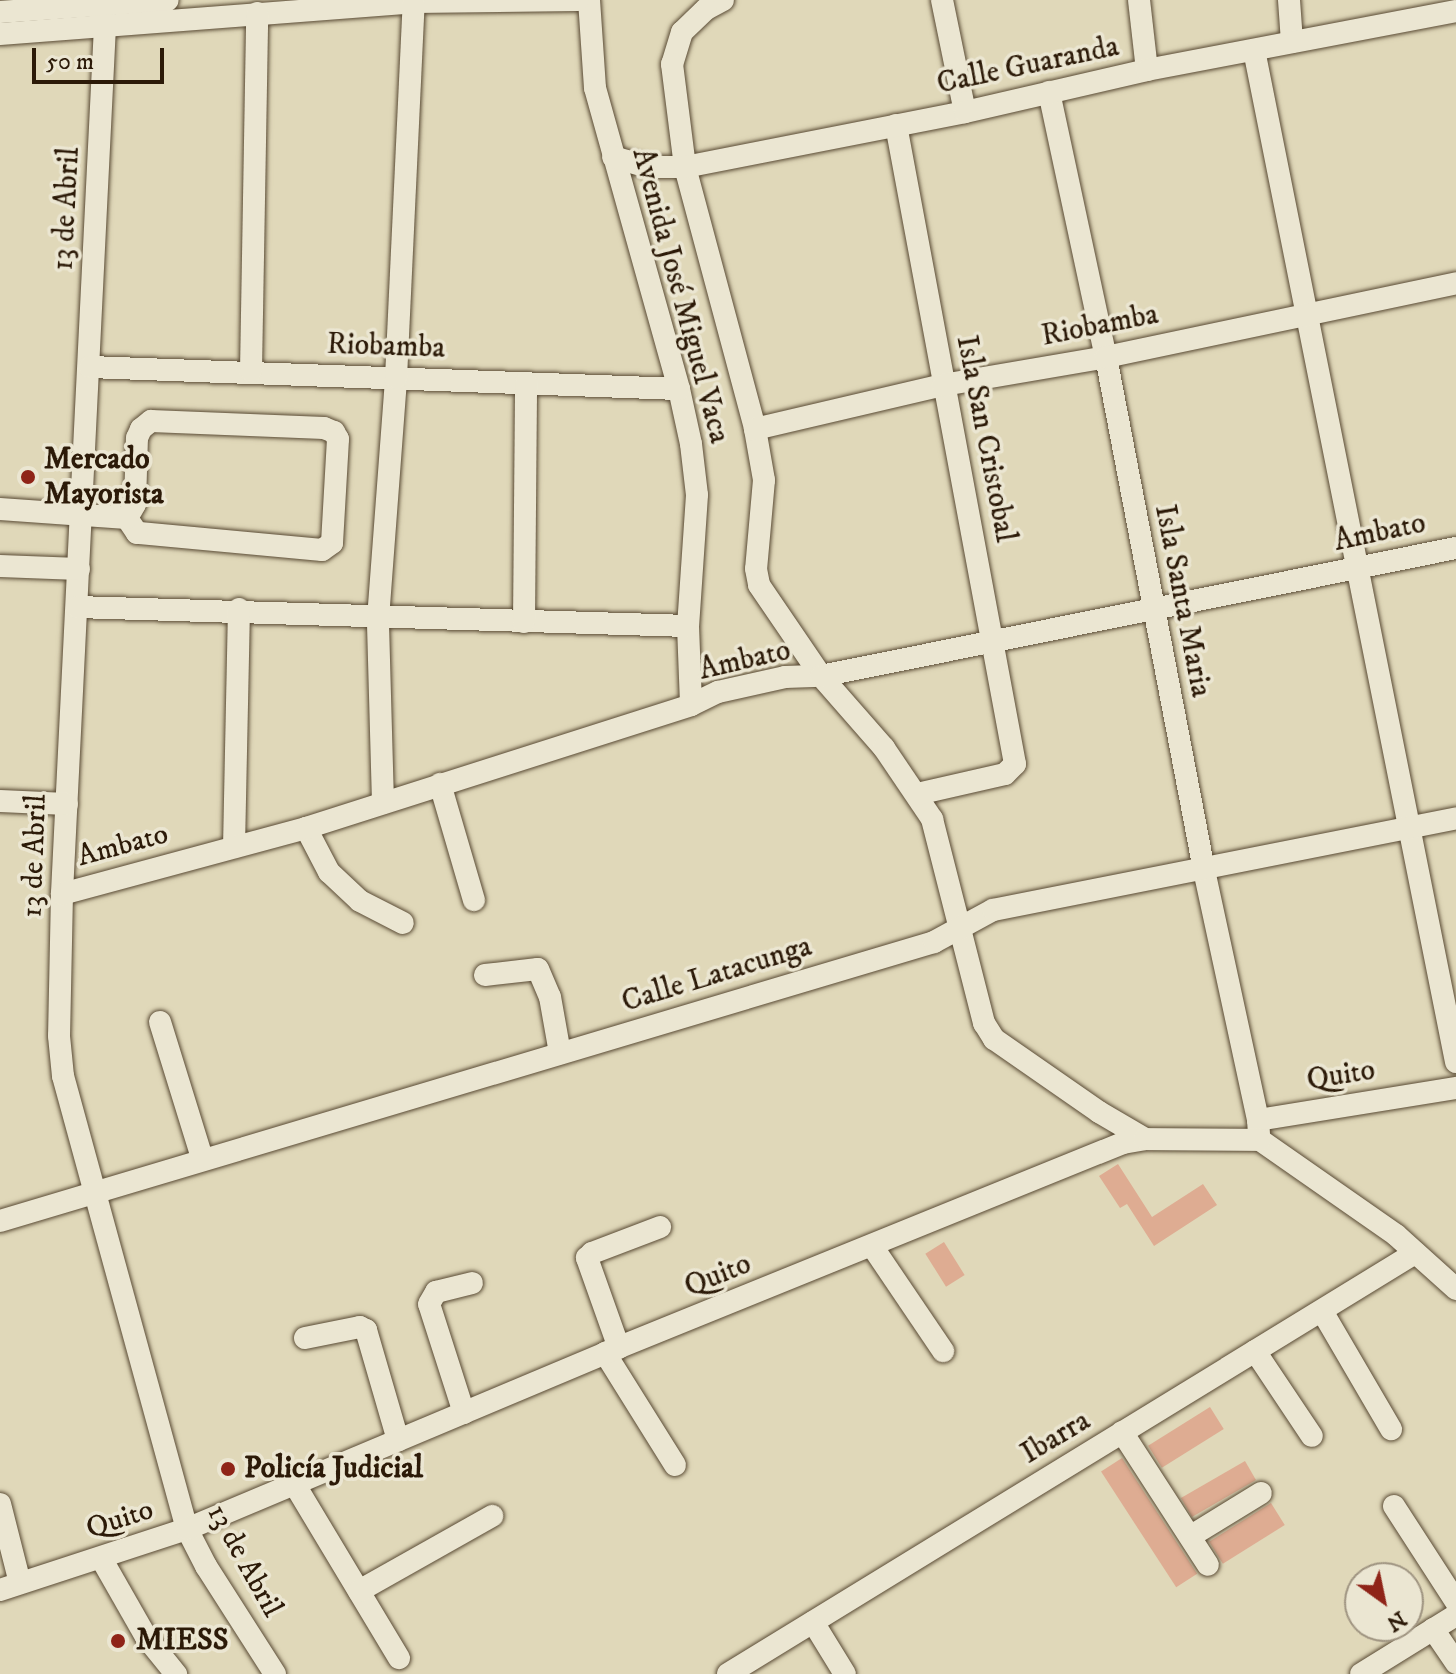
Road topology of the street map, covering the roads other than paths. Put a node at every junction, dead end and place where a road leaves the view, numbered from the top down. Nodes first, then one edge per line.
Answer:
1 (168, 0) edge
2 (578, 0) edge
3 (589, 0) edge
4 (723, 0) edge
5 (942, 0) edge
6 (1139, 0) edge
7 (1289, 0) edge
8 (414, 2) junction
9 (103, 10) edge
10 (1456, 11) edge
11 (0, 12) edge
12 (257, 13) junction
13 (0, 34) edge
14 (1292, 42) junction
15 (1254, 50) junction
16 (1147, 70) junction
17 (1049, 92) junction
18 (965, 112) junction
19 (896, 125) junction
20 (613, 157) junction
21 (685, 167) junction
22 (1456, 283) edge
23 (1308, 314) junction
24 (1106, 357) junction
25 (90, 367) junction
26 (251, 371) junction
27 (396, 378) junction
28 (526, 383) junction
29 (943, 385) junction
30 (679, 389) junction
31 (755, 429) junction
32 (0, 509) edge
33 (82, 513) junction
34 (127, 518) junction
35 (1456, 548) edge
36 (0, 566) edge
37 (1359, 568) junction
38 (79, 569) junction
39 (77, 607) junction
40 (239, 609) junction
41 (1152, 610) junction
42 (378, 619) junction
43 (524, 622) junction
44 (688, 626) junction
45 (995, 640) junction
46 (821, 676) junction
47 (691, 705) junction
48 (440, 784) junction
49 (917, 794) junction
50 (0, 801) edge
51 (383, 803) junction
52 (67, 804) junction
53 (1456, 818) edge
54 (1408, 827) junction
55 (306, 828) junction
56 (234, 847) junction
57 (1204, 870) junction
58 (62, 894) junction
59 (474, 900) dead end
60 (403, 923) dead end
61 (960, 925) junction
62 (485, 975) dead end
63 (160, 1022) dead end
64 (560, 1053) junction
65 (1456, 1062) edge
66 (1456, 1088) edge
67 (1259, 1130) junction
68 (1145, 1139) junction
69 (202, 1158) junction
70 (95, 1195) junction
71 (0, 1221) edge
72 (660, 1227) dead end
73 (872, 1246) junction
74 (1415, 1253) junction
75 (472, 1283) dead end
76 (1456, 1289) edge
77 (1322, 1311) junction
78 (305, 1338) dead end
79 (612, 1350) junction
80 (943, 1351) dead end
81 (1255, 1351) junction
82 (464, 1413) junction
83 (1391, 1429) dead end
84 (1122, 1432) junction
85 (1312, 1436) dead end
86 (398, 1440) junction
87 (675, 1465) dead end
88 (295, 1485) junction
89 (1261, 1493) dead end
90 (0, 1504) edge
91 (1394, 1506) dead end
92 (492, 1516) dead end
93 (187, 1529) junction
94 (1191, 1536) junction
95 (101, 1558) junction
96 (1208, 1565) dead end
97 (10, 1587) edge
98 (359, 1591) junction
99 (1456, 1602) edge
100 (1456, 1615) edge
101 (813, 1622) junction
102 (1433, 1629) junction
103 (399, 1658) dead end
104 (1456, 1663) edge
105 (176, 1674) edge
106 (275, 1674) edge
107 (728, 1674) edge
108 (845, 1674) edge
109 (1361, 1674) edge

1 - 9 street
2 - 8 street
3 - 20 street, Avenida José Miguel Vaca
4 - 21 street
5 - 18 street
6 - 16 street
7 - 14 street
8 - 12 street
8 - 27 street
9 - 11 street
9 - 12 street
9 - 13 street
9 - 25 street, 13 de Abril
10 - 14 street, Calle Guaranda
12 - 26 street
14 - 15 street, Calle Guaranda
15 - 16 street, Calle Guaranda
15 - 23 street
16 - 17 street, Calle Guaranda
17 - 18 street, Calle Guaranda
17 - 24 street, Isla Santa Maria
18 - 19 street, Calle Guaranda
19 - 21 street, Calle Guaranda
19 - 29 street, Isla San Cristobal
20 - 21 street, Calle Guaranda
20 - 30 street, Avenida José Miguel Vaca
21 - 31 street
22 - 23 street, Riobamba
23 - 24 street, Riobamba
23 - 37 street
24 - 29 street, Riobamba
24 - 41 street, Isla Santa Maria
25 - 26 street, Riobamba
25 - 33 street, 13 de Abril
26 - 27 street, Riobamba
27 - 28 street, Riobamba
27 - 42 street
28 - 30 street, Riobamba
28 - 43 street
29 - 31 street, Riobamba
29 - 45 street, Isla San Cristobal
30 - 44 street, Avenida José Miguel Vaca
31 - 46 street
32 - 33 street
33 - 34 street
33 - 38 street, 13 de Abril
34 - 34 street
35 - 37 street, Ambato
36 - 38 street
37 - 41 street, Ambato
37 - 54 street
38 - 39 street, 13 de Abril
39 - 40 street
39 - 52 street, 13 de Abril
40 - 42 street
40 - 56 street
41 - 45 street, Ambato
41 - 57 street, Isla Santa Maria
42 - 43 street
42 - 51 street
43 - 44 street
44 - 47 street, Avenida José Miguel Vaca
45 - 46 street, Ambato
45 - 49 street, Isla San Cristobal
46 - 47 street, Ambato
46 - 49 street
47 - 48 street, Ambato
48 - 51 street, Ambato
48 - 59 street
49 - 61 street
50 - 52 street
51 - 55 street, Ambato
52 - 58 street, 13 de Abril
53 - 54 street, Calle Latacunga
54 - 57 street, Calle Latacunga
54 - 65 street
55 - 56 street, Ambato
55 - 60 street
56 - 58 street, Ambato
57 - 61 street, Calle Latacunga
57 - 67 street, Isla Santa Maria
58 - 70 street, 13 de Abril
61 - 64 street, Calle Latacunga
61 - 68 street
62 - 64 street
63 - 69 street
64 - 69 street, Calle Latacunga
66 - 67 street, Quito
67 - 68 street, Quito
67 - 74 street
68 - 73 street, Quito
69 - 70 street, Calle Latacunga
70 - 71 street, Calle Latacunga
70 - 93 street, 13 de Abril
72 - 79 street
73 - 79 street, Quito
73 - 80 street
74 - 76 street
74 - 77 street, Ibarra
75 - 82 street
77 - 81 street, Ibarra
77 - 83 street
78 - 86 street
79 - 82 street, Quito
79 - 87 street
81 - 84 street, Ibarra
81 - 85 street
82 - 86 street, Quito
84 - 94 street
84 - 101 street, Ibarra
86 - 88 street, Quito
88 - 93 street, Quito
88 - 98 street
89 - 94 street
90 - 97 street
91 - 99 street
92 - 98 street
93 - 95 street, Quito
93 - 106 street, 13 de Abril
94 - 96 street
95 - 97 street, Quito
95 - 105 street
98 - 103 street
100 - 102 street
101 - 107 street, Ibarra
101 - 108 street
102 - 104 street
102 - 109 street

